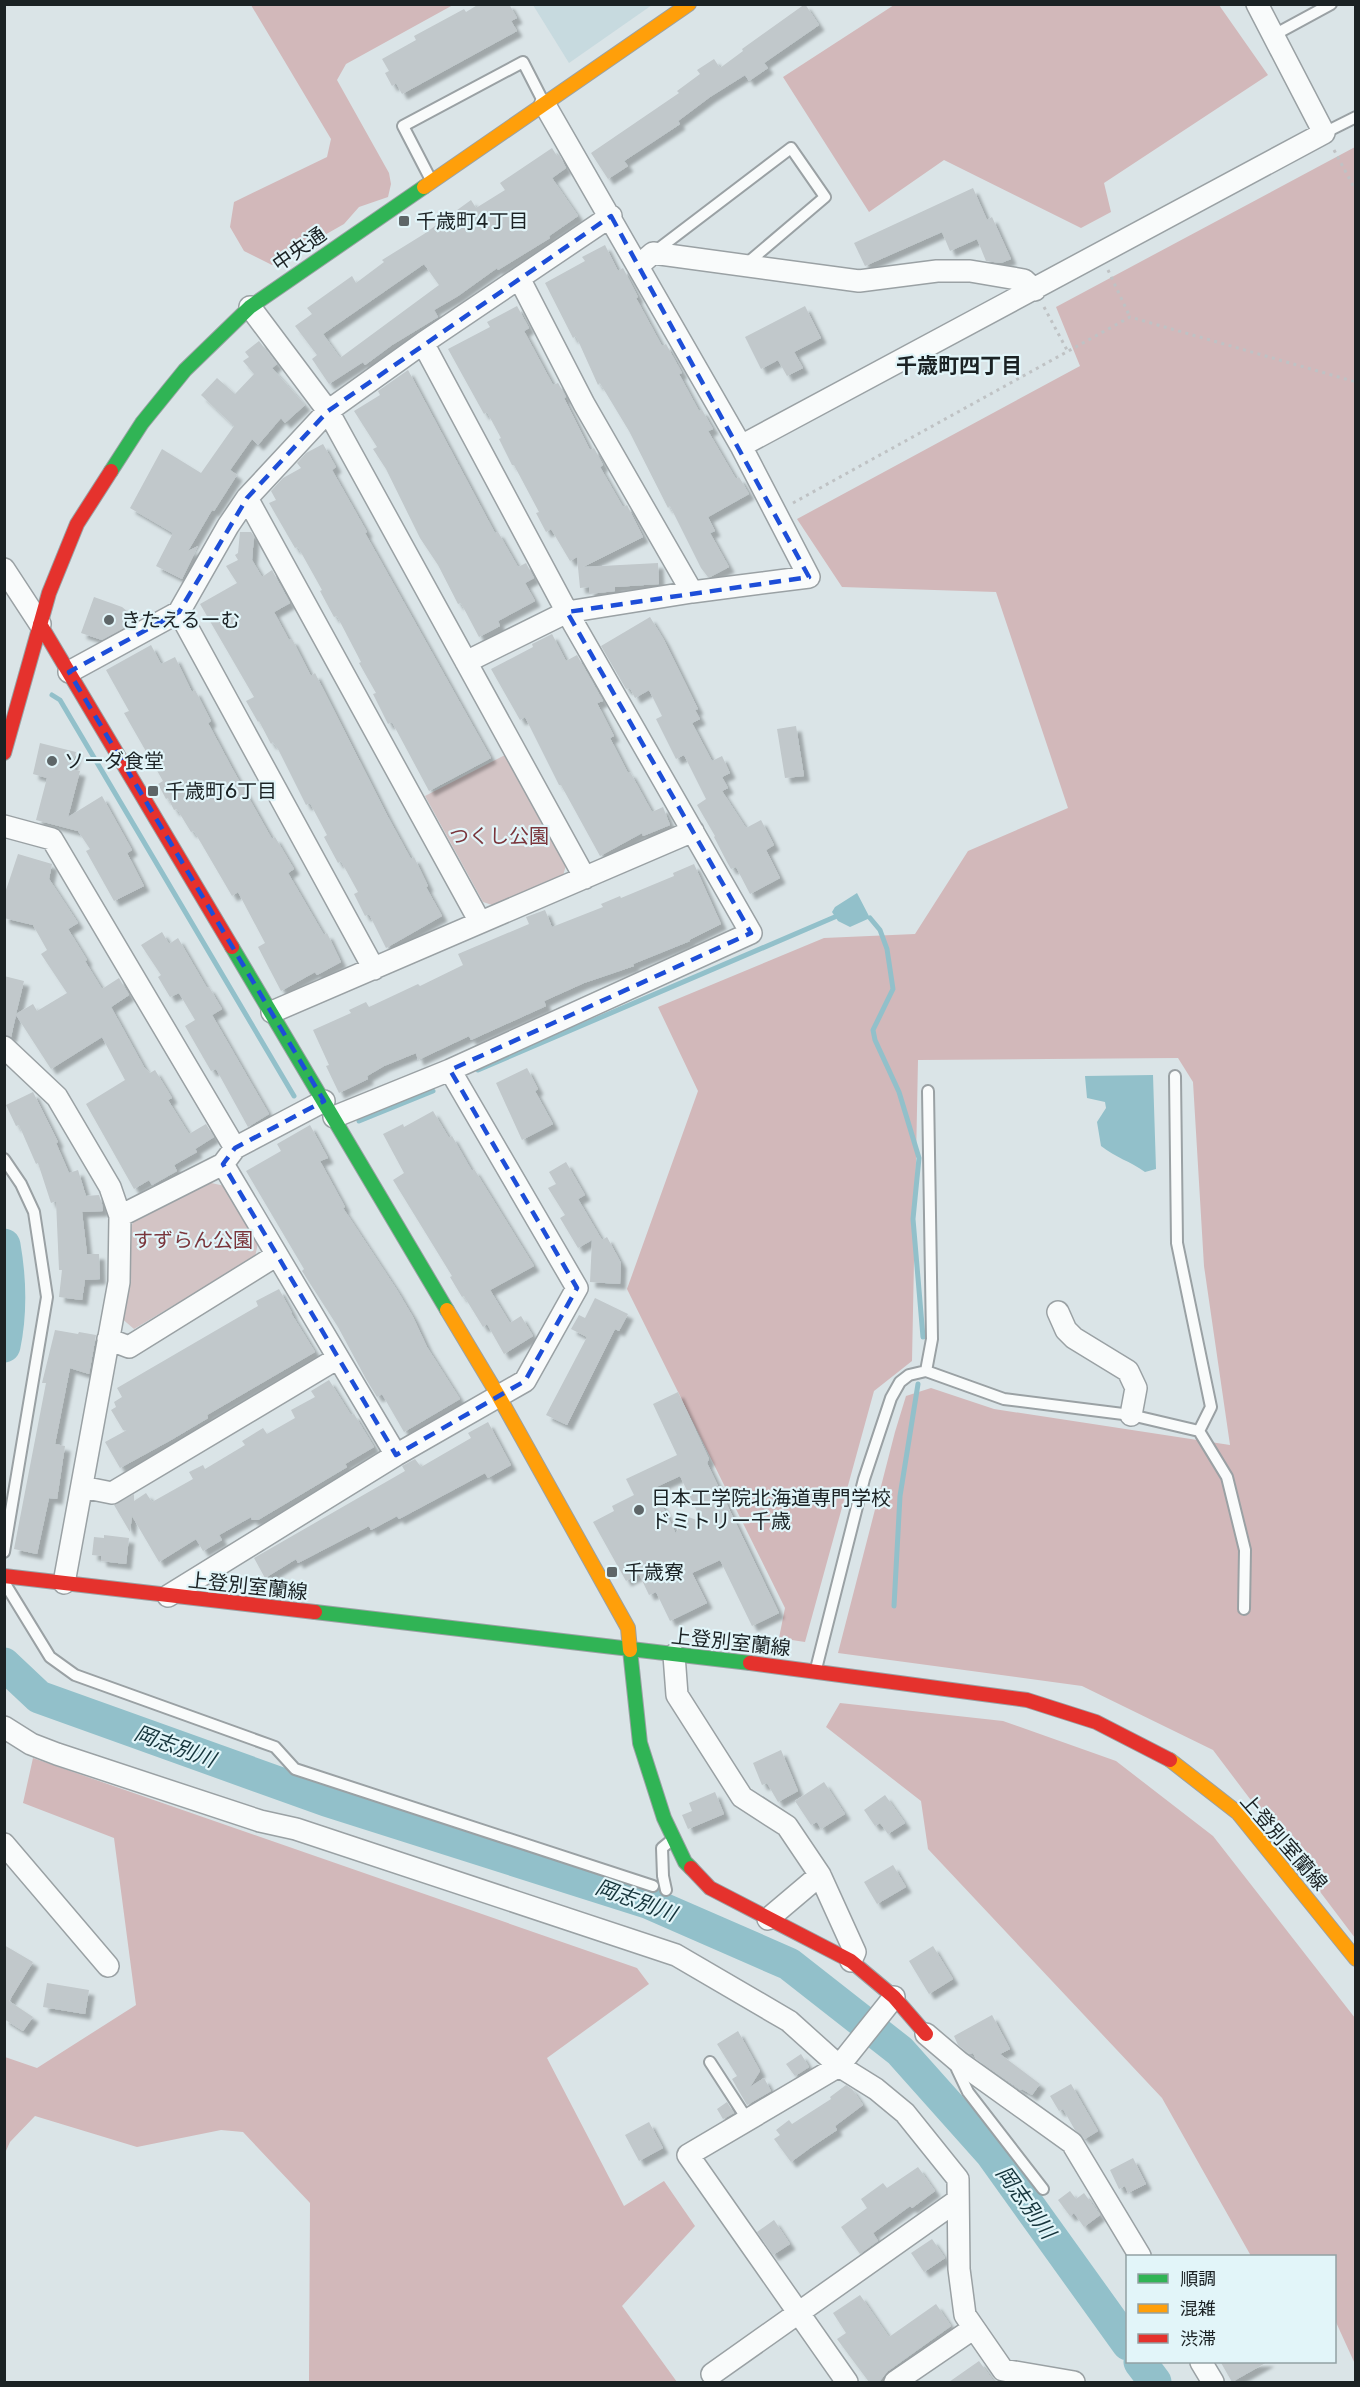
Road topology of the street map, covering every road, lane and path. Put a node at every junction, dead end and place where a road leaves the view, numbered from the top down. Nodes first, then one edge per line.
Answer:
1 (689, 4) edge
2 (1257, 4) edge
3 (1330, 4) edge
4 (1274, 35) junction
5 (545, 105) junction
6 (1356, 117) edge
7 (1324, 133) junction
8 (431, 180) junction
9 (1356, 192) edge
10 (610, 216) junction
11 (1100, 255) junction
12 (646, 259) junction
13 (745, 265) junction
14 (519, 278) junction
15 (1035, 290) junction
16 (250, 307) junction
17 (1130, 317) junction
18 (423, 343) junction
19 (1068, 350) junction
20 (1356, 382) edge
21 (328, 411) junction
22 (741, 446) junction
23 (247, 498) junction
24 (776, 513) junction
25 (4, 568) edge
26 (692, 592) junction
27 (179, 612) junction
28 (567, 612) junction
29 (40, 624) junction
30 (466, 662) junction
31 (69, 672) junction
32 (4, 753) edge
33 (4, 826) edge
34 (693, 831) junction
35 (585, 878) junction
36 (480, 922) junction
37 (374, 969) junction
38 (272, 1012) junction
39 (4, 1047) edge
40 (450, 1070) junction
41 (1175, 1076) dead end
42 (928, 1091) dead end
43 (329, 1109) junction
44 (229, 1156) junction
45 (4, 1159) edge
46 (120, 1216) junction
47 (277, 1256) junction
48 (1058, 1312) dead end
49 (108, 1339) junction
50 (338, 1358) junction
51 (926, 1371) junction
52 (498, 1395) junction
53 (1131, 1415) junction
54 (1199, 1431) junction
55 (396, 1455) junction
56 (82, 1487) junction
57 (4, 1552) edge
58 (4, 1576) edge
59 (4, 1582) edge
60 (64, 1583) junction
61 (168, 1596) junction
62 (1244, 1609) dead end
63 (631, 1651) junction
64 (674, 1655) junction
65 (815, 1671) junction
66 (4, 1727) edge
67 (673, 1839) junction
68 (4, 1844) edge
69 (820, 1875) junction
70 (653, 1886) dead end
71 (666, 1890) dead end
72 (768, 1919) junction
73 (1356, 1959) edge
74 (851, 1961) junction
75 (108, 1966) dead end
76 (894, 1997) junction
77 (926, 2034) joint
78 (843, 2061) junction
79 (710, 2062) dead end
80 (959, 2062) junction
81 (747, 2119) junction
82 (1043, 2189) dead end
83 (958, 2200) junction
84 (1139, 2255) edge
85 (798, 2314) junction
86 (974, 2328) junction
87 (1202, 2363) edge
88 (712, 2374) dead end
89 (847, 2382) edge
90 (895, 2382) edge
91 (1074, 2382) edge
92 (1213, 2382) edge

1 - 5 street, 中央通
2 - 4 street
3 - 4 lane
4 - 7 street
5 - 8 street, 中央通
5 - 8 lane
5 - 10 street
6 - 7 lane
7 - 9 path
7 - 11 street
8 - 16 street, 中央通
10 - 12 street
10 - 14 street
11 - 15 street
11 - 17 path
12 - 13 street
12 - 13 lane
12 - 22 street
13 - 15 street
14 - 18 street
14 - 26 street
15 - 19 path
15 - 22 street
16 - 21 street
16 - 29 street, 中央通
17 - 19 path
17 - 20 path
18 - 21 street
18 - 28 street
19 - 24 path
21 - 23 street
21 - 30 street
22 - 24 street
23 - 27 street
23 - 36 street
24 - 26 street
25 - 29 street
26 - 28 street
27 - 31 street
27 - 37 street
28 - 30 street
28 - 34 street
29 - 31 street
29 - 32 street, 中央通
30 - 35 street
31 - 38 street
33 - 44 street
34 - 35 street
34 - 40 street
35 - 36 street
36 - 37 street
37 - 38 street
38 - 43 street
39 - 46 street
40 - 43 street
40 - 52 street
41 - 54 lane
42 - 51 lane
43 - 44 street
43 - 52 street
44 - 46 street
44 - 47 street
45 - 57 lane
46 - 49 street
47 - 49 street
47 - 50 street
48 - 53 street
49 - 56 street
50 - 55 street
50 - 56 street
51 - 53 lane
51 - 65 lane
52 - 55 street
52 - 63 street
53 - 54 lane
54 - 62 lane
55 - 61 street
56 - 60 street
58 - 60 street, 上登別室蘭線
59 - 70 lane
60 - 61 street, 上登別室蘭線
61 - 63 street, 上登別室蘭線
63 - 64 street, 上登別室蘭線
63 - 67 street
64 - 65 street, 上登別室蘭線
64 - 69 street
65 - 73 street, 上登別室蘭線
66 - 78 street
67 - 71 lane
67 - 72 street
68 - 75 street
69 - 72 street
69 - 74 street
72 - 74 street
74 - 76 street
76 - 77 street
76 - 78 street
77 - 80 street
78 - 81 street
78 - 83 street
79 - 81 lane
80 - 82 lane
80 - 84 street
81 - 85 street
83 - 85 street
83 - 86 street
85 - 88 street
85 - 89 street
86 - 90 street
86 - 91 street
87 - 92 street

